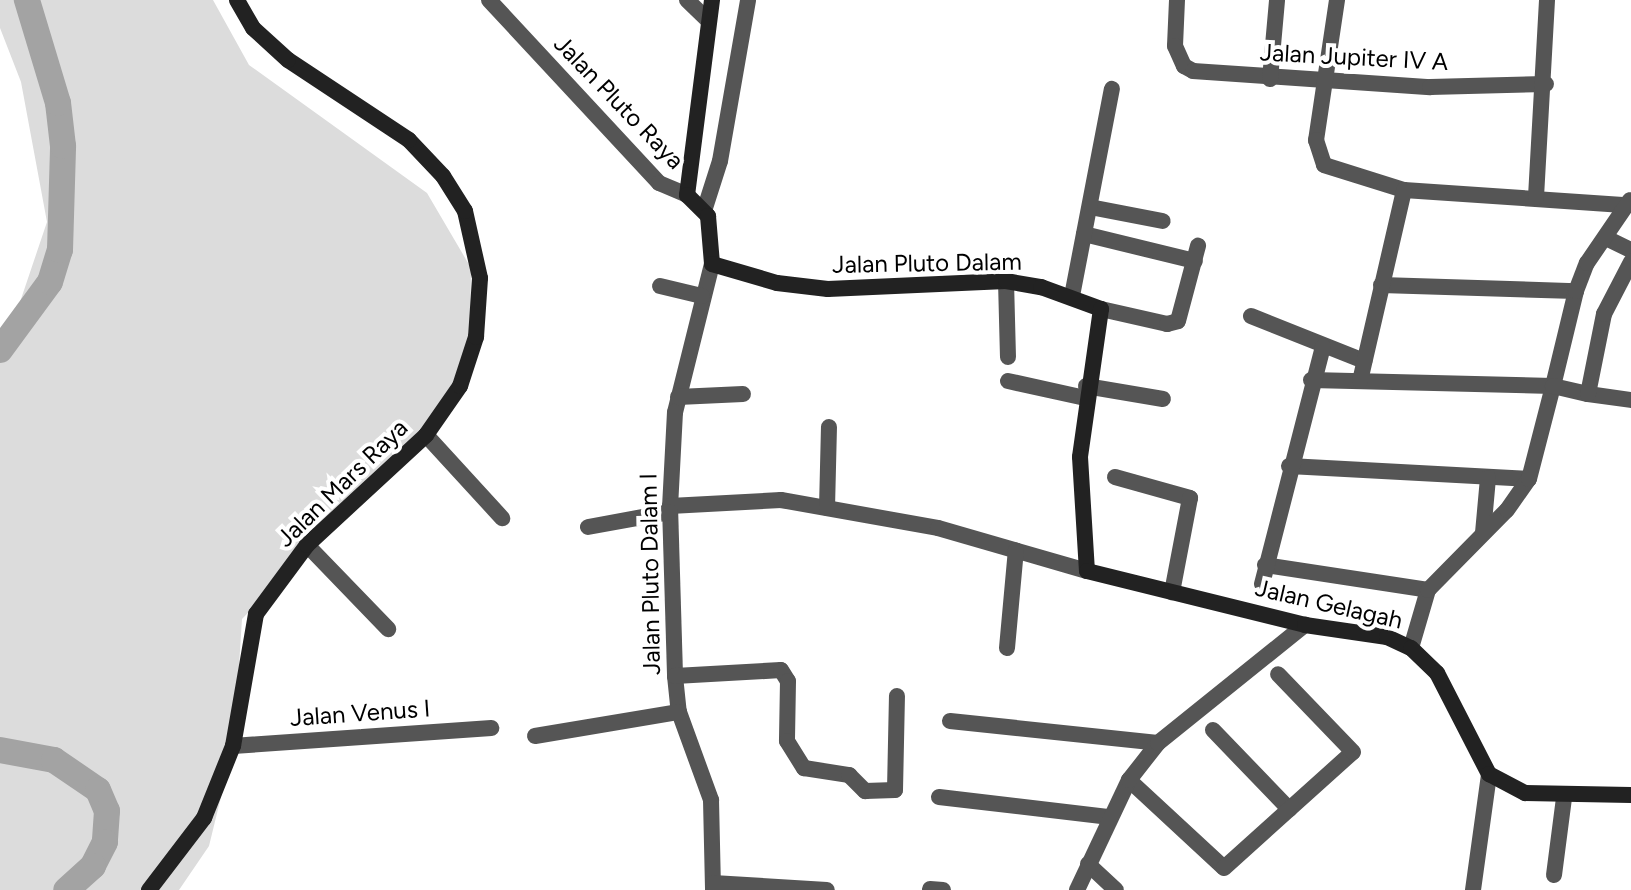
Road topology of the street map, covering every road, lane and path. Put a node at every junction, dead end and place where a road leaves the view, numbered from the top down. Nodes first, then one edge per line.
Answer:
1 (237, 0) edge
2 (489, 0) edge
3 (687, 0) edge
4 (712, 0) edge
5 (748, 0) edge
6 (1177, 0) edge
7 (1277, 0) edge
8 (1337, 0) edge
9 (1547, 0) edge
10 (707, 19) junction
11 (1270, 79) junction
12 (1325, 82) junction
13 (1546, 84) junction
14 (1112, 89) dead end
15 (1404, 190) junction
16 (687, 195) junction
17 (1536, 197) junction
18 (1628, 202) edge
19 (1090, 207) junction
20 (704, 211) junction
21 (1163, 221) dead end
22 (1084, 234) junction
23 (1606, 238) junction
24 (1631, 250) edge
25 (1631, 262) edge
26 (712, 264) junction
27 (1006, 281) junction
28 (1381, 285) junction
29 (660, 286) dead end
30 (1576, 291) junction
31 (1623, 291) edge
32 (702, 296) junction
33 (1072, 296) junction
34 (1101, 309) junction
35 (1251, 316) dead end
36 (1323, 347) junction
37 (1008, 357) dead end
38 (1364, 361) junction
39 (1311, 380) junction
40 (1008, 381) dead end
41 (1360, 381) junction
42 (1553, 386) junction
43 (1085, 392) junction
44 (743, 394) dead end
45 (1588, 394) junction
46 (678, 397) junction
47 (1163, 399) dead end
48 (1631, 400) edge
49 (829, 427) dead end
50 (426, 435) junction
51 (1289, 466) junction
52 (1115, 477) dead end
53 (1488, 478) junction
54 (1529, 479) junction
55 (827, 508) junction
56 (670, 509) junction
57 (502, 518) dead end
58 (588, 527) dead end
59 (1483, 533) junction
60 (307, 545) junction
61 (1016, 550) junction
62 (1265, 565) junction
63 (1087, 571) junction
64 (1262, 584) dead end
65 (1428, 590) junction
66 (1172, 592) junction
67 (1305, 625) junction
68 (388, 629) dead end
69 (1007, 648) dead end
70 (1411, 648) junction
71 (1278, 674) dead end
72 (675, 676) junction
73 (897, 696) dead end
74 (679, 712) junction
75 (950, 721) dead end
76 (491, 728) dead end
77 (1213, 730) dead end
78 (535, 736) dead end
79 (1158, 743) junction
80 (233, 746) junction
81 (1489, 774) junction
82 (1129, 780) junction
83 (1631, 795) edge
84 (939, 797) dead end
85 (1564, 798) junction
86 (1289, 809) junction
87 (1108, 817) junction
88 (1088, 864) junction
89 (1554, 875) dead end
90 (713, 886) edge
91 (149, 890) edge
92 (827, 890) edge
93 (1077, 890) edge
94 (1116, 890) edge
95 (1473, 890) edge

1 - 50 street, Jalan Mars Raya
2 - 16 street, Jalan Pluto Raya
3 - 10 street
4 - 10 street
5 - 20 street
6 - 11 street, Jalan Jupiter IV A
7 - 11 street
8 - 12 street
9 - 13 street
10 - 16 street
11 - 12 street, Jalan Jupiter IV A
12 - 13 street, Jalan Jupiter IV A
12 - 15 street
13 - 17 street
14 - 19 street
15 - 17 street
15 - 28 street
16 - 20 street
17 - 18 street
18 - 23 street
19 - 21 street
19 - 22 street
20 - 26 street
22 - 33 street
22 - 34 street
23 - 24 street
23 - 30 street
25 - 31 street
26 - 27 street, Jalan Pluto Dalam
26 - 32 street, Jalan Pluto Dalam I
27 - 33 street, Jalan Pluto Dalam
27 - 37 street
28 - 30 street
28 - 38 street
29 - 32 street
30 - 42 street
31 - 45 street
32 - 46 street, Jalan Pluto Dalam I
33 - 34 street, Jalan Pluto Dalam
34 - 43 street
35 - 36 street
36 - 38 street
36 - 39 street
38 - 41 street
39 - 41 street
39 - 51 street
40 - 43 street
41 - 42 street
42 - 45 street
42 - 54 street
43 - 47 street
43 - 63 street
44 - 46 street
45 - 48 street
46 - 56 street, Jalan Pluto Dalam I
49 - 55 street
50 - 57 street
50 - 60 street, Jalan Mars Raya
51 - 53 street
51 - 62 street
52 - 66 street
53 - 54 street
53 - 59 street
54 - 59 street
55 - 56 street
55 - 61 street
56 - 58 street
56 - 72 street, Jalan Pluto Dalam I
59 - 65 street
60 - 68 street
60 - 80 street, Jalan Mars Raya
61 - 63 street
61 - 69 street
62 - 64 street
62 - 65 street
63 - 66 street, Jalan Gelagah
65 - 70 street
66 - 67 street, Jalan Gelagah
67 - 70 street, Jalan Gelagah
67 - 79 street
70 - 81 street, Jalan Gelagah
71 - 86 street
72 - 73 street
72 - 74 street, Jalan Pluto Dalam I
74 - 78 street
74 - 90 street, Jalan Pluto Dalam I
75 - 79 street
76 - 80 street, Jalan Venus I
77 - 86 street
79 - 82 street
80 - 91 street, Jalan Mars Raya
81 - 85 street
81 - 95 street
82 - 86 street
82 - 87 street
83 - 85 street
84 - 87 street
85 - 89 street
87 - 88 street
88 - 93 street
88 - 94 street
90 - 92 street, Jalan Pluto Dalam I

